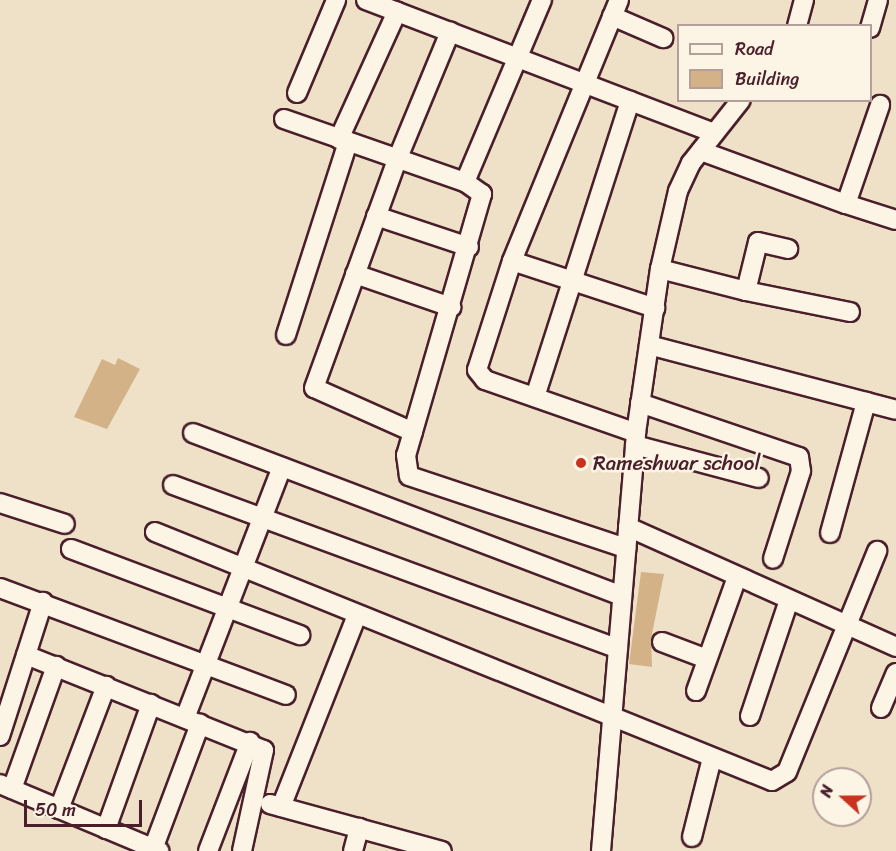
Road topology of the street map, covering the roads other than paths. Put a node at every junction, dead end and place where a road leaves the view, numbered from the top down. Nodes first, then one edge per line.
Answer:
1 (336, 0) edge
2 (366, 0) edge
3 (542, 0) edge
4 (804, 0) edge
5 (878, 0) edge
6 (615, 8) edge
7 (397, 12) junction
8 (798, 24) edge
9 (871, 24) edge
10 (450, 32) junction
11 (663, 38) dead end
12 (517, 58) junction
13 (583, 83) junction
14 (297, 93) dead end
15 (630, 101) junction
16 (739, 102) edge
17 (880, 105) dead end
18 (284, 119) dead end
19 (715, 133) junction
20 (343, 141) junction
21 (701, 151) junction
22 (397, 160) junction
23 (465, 182) junction
24 (846, 204) junction
25 (376, 216) junction
26 (896, 220) edge
27 (469, 247) junction
28 (788, 249) dead end
29 (512, 261) junction
30 (660, 269) junction
31 (356, 274) junction
32 (572, 281) junction
33 (746, 291) junction
34 (451, 307) junction
35 (655, 308) junction
36 (850, 312) dead end
37 (286, 334) dead end
38 (649, 345) junction
39 (535, 397) junction
40 (866, 402) junction
41 (640, 403) junction
42 (896, 410) edge
43 (413, 432) junction
44 (193, 433) dead end
45 (636, 439) junction
46 (282, 467) junction
47 (759, 478) dead end
48 (173, 485) dead end
49 (0, 503) edge
50 (262, 518) junction
51 (65, 524) dead end
52 (628, 528) junction
53 (155, 532) dead end
54 (830, 532) dead end
55 (626, 548) junction
56 (71, 549) dead end
57 (877, 551) dead end
58 (773, 559) dead end
59 (243, 568) junction
60 (737, 576) junction
61 (0, 588) edge
62 (621, 595) junction
63 (789, 600) junction
64 (43, 602) junction
65 (227, 610) junction
66 (357, 615) junction
67 (847, 626) junction
68 (300, 635) dead end
69 (662, 642) dead end
70 (896, 647) edge
71 (618, 649) junction
72 (26, 655) junction
73 (707, 660) junction
74 (207, 662) junction
75 (56, 666) junction
76 (896, 674) edge
77 (106, 686) junction
78 (696, 691) dead end
79 (286, 694) dead end
80 (151, 704) junction
81 (881, 708) dead end
82 (750, 716) dead end
83 (612, 719) junction
84 (193, 721) junction
85 (0, 736) edge
86 (250, 742) junction
87 (712, 758) junction
88 (6, 786) edge
89 (256, 801) junction
90 (281, 807) junction
91 (59, 809) junction
92 (358, 828) junction
93 (106, 829) junction
94 (692, 837) dead end
95 (120, 844) edge
96 (424, 848) edge
97 (156, 850) edge
98 (208, 851) edge
99 (242, 851) edge
100 (353, 851) edge
101 (442, 851) edge
102 (602, 851) edge

1 - 14 street
2 - 7 street
3 - 12 street
4 - 8 street
5 - 9 street
6 - 11 street
6 - 13 street
7 - 10 street
7 - 20 street
10 - 12 street
10 - 22 street
12 - 13 street
12 - 23 street
13 - 15 street
13 - 29 street
15 - 19 street
15 - 32 street
16 - 19 street
17 - 24 street
18 - 20 street
19 - 21 street
20 - 22 street
20 - 37 street
21 - 24 street
21 - 30 street
22 - 23 street
22 - 25 street
23 - 27 street
24 - 26 street
25 - 27 street
25 - 31 street
27 - 34 street
28 - 33 street
29 - 32 street
29 - 39 street
30 - 33 street
30 - 35 street
31 - 34 street
31 - 43 street
32 - 35 street
32 - 39 street
33 - 36 street
34 - 43 street
35 - 38 street
38 - 40 street
38 - 41 street
39 - 45 street
40 - 42 street
40 - 54 street
41 - 45 street
41 - 58 street
43 - 55 street
44 - 46 street
45 - 47 street
45 - 52 street
46 - 50 street
46 - 62 street
48 - 50 street
49 - 51 street
50 - 59 street
50 - 71 street
52 - 55 street
52 - 60 street
53 - 59 street
55 - 62 street
56 - 65 street
57 - 67 street
59 - 65 street
59 - 66 street
60 - 63 street
60 - 73 street
61 - 64 street
62 - 71 street
63 - 67 street
63 - 82 street
64 - 72 street
64 - 74 street
65 - 68 street
65 - 74 street
66 - 83 street
66 - 90 street
67 - 70 street
67 - 87 street
69 - 73 street
71 - 83 street
72 - 75 street
72 - 85 street
73 - 78 street
74 - 79 street
74 - 84 street
75 - 77 street
75 - 88 street
76 - 81 street
77 - 80 street
77 - 91 street
80 - 84 street
80 - 93 street
83 - 87 street
83 - 102 street
84 - 86 street
84 - 97 street
86 - 89 street
86 - 98 street
87 - 94 street
88 - 91 street
89 - 90 street
89 - 99 street
90 - 92 street
91 - 93 street
92 - 96 street
92 - 100 street
93 - 95 street
95 - 97 street
96 - 101 street

